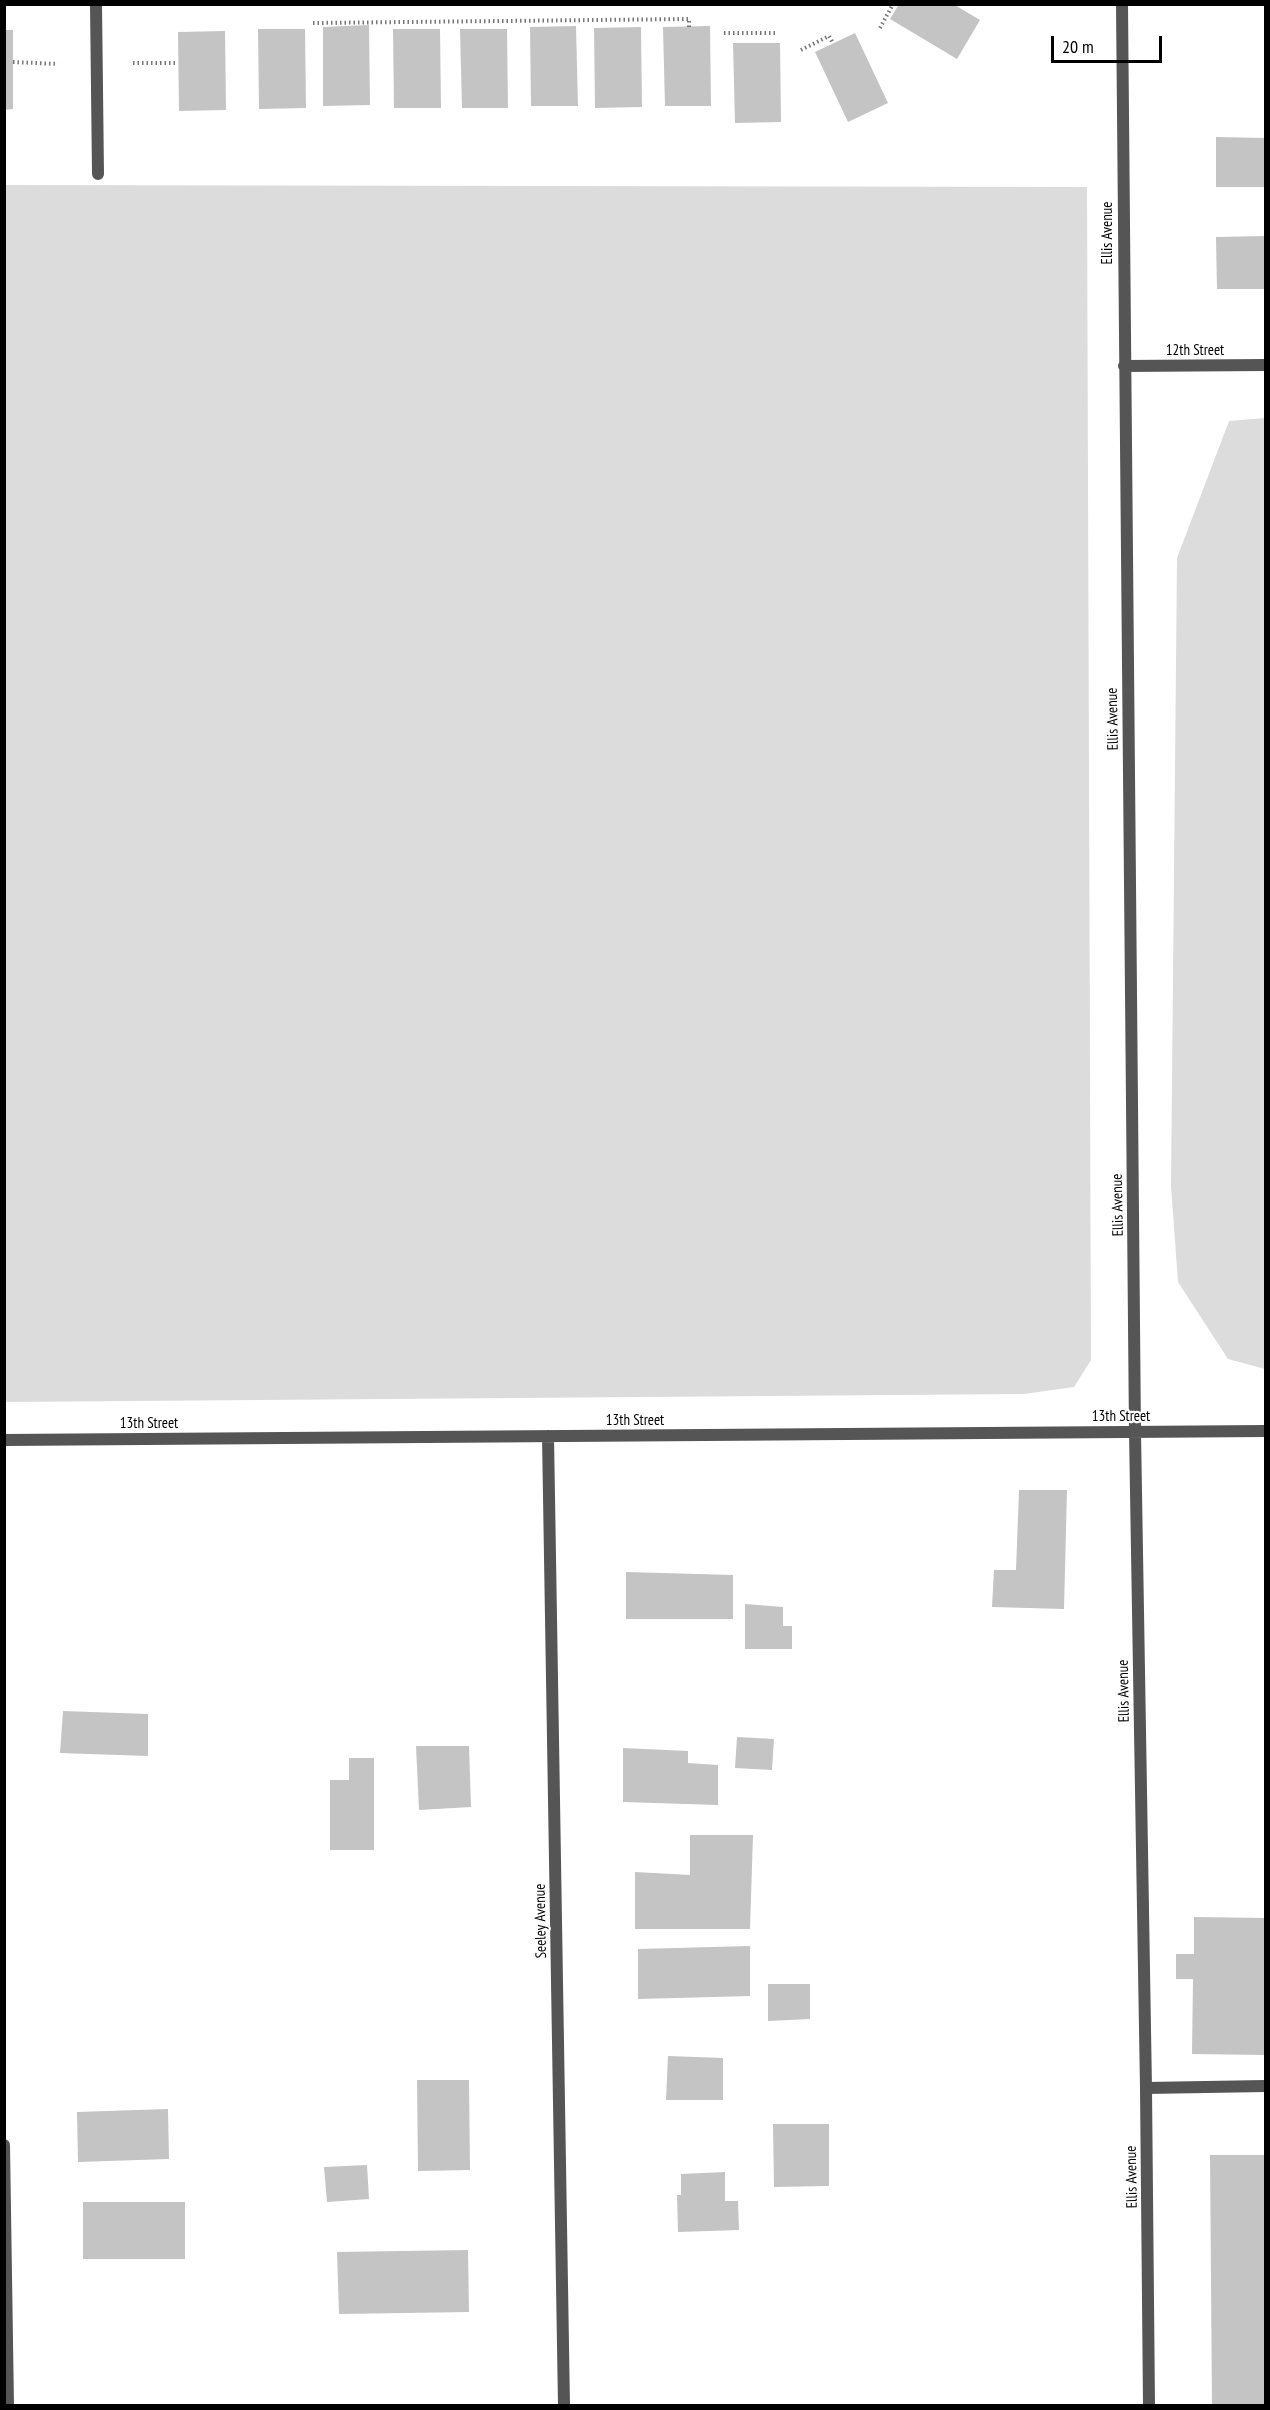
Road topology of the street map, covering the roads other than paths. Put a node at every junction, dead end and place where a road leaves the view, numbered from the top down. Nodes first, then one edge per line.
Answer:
1 (96, 4) edge
2 (1122, 4) edge
3 (98, 174) dead end
4 (1124, 366) junction
5 (1266, 366) edge
6 (1266, 1431) edge
7 (1135, 1432) junction
8 (548, 1436) junction
9 (4, 1440) edge
10 (1266, 2086) edge
11 (1146, 2088) junction
12 (4, 2145) edge
13 (8, 2406) edge
14 (564, 2406) edge
15 (1149, 2406) edge

1 - 3 street
2 - 4 street, Ellis Avenue
4 - 5 street, 12th Street
4 - 7 street, Ellis Avenue
6 - 7 street, 13th Street
7 - 8 street, 13th Street
7 - 11 street, Ellis Avenue
8 - 9 street, 13th Street
8 - 14 street, Seeley Avenue
10 - 11 street
11 - 15 street, Ellis Avenue
12 - 13 street

